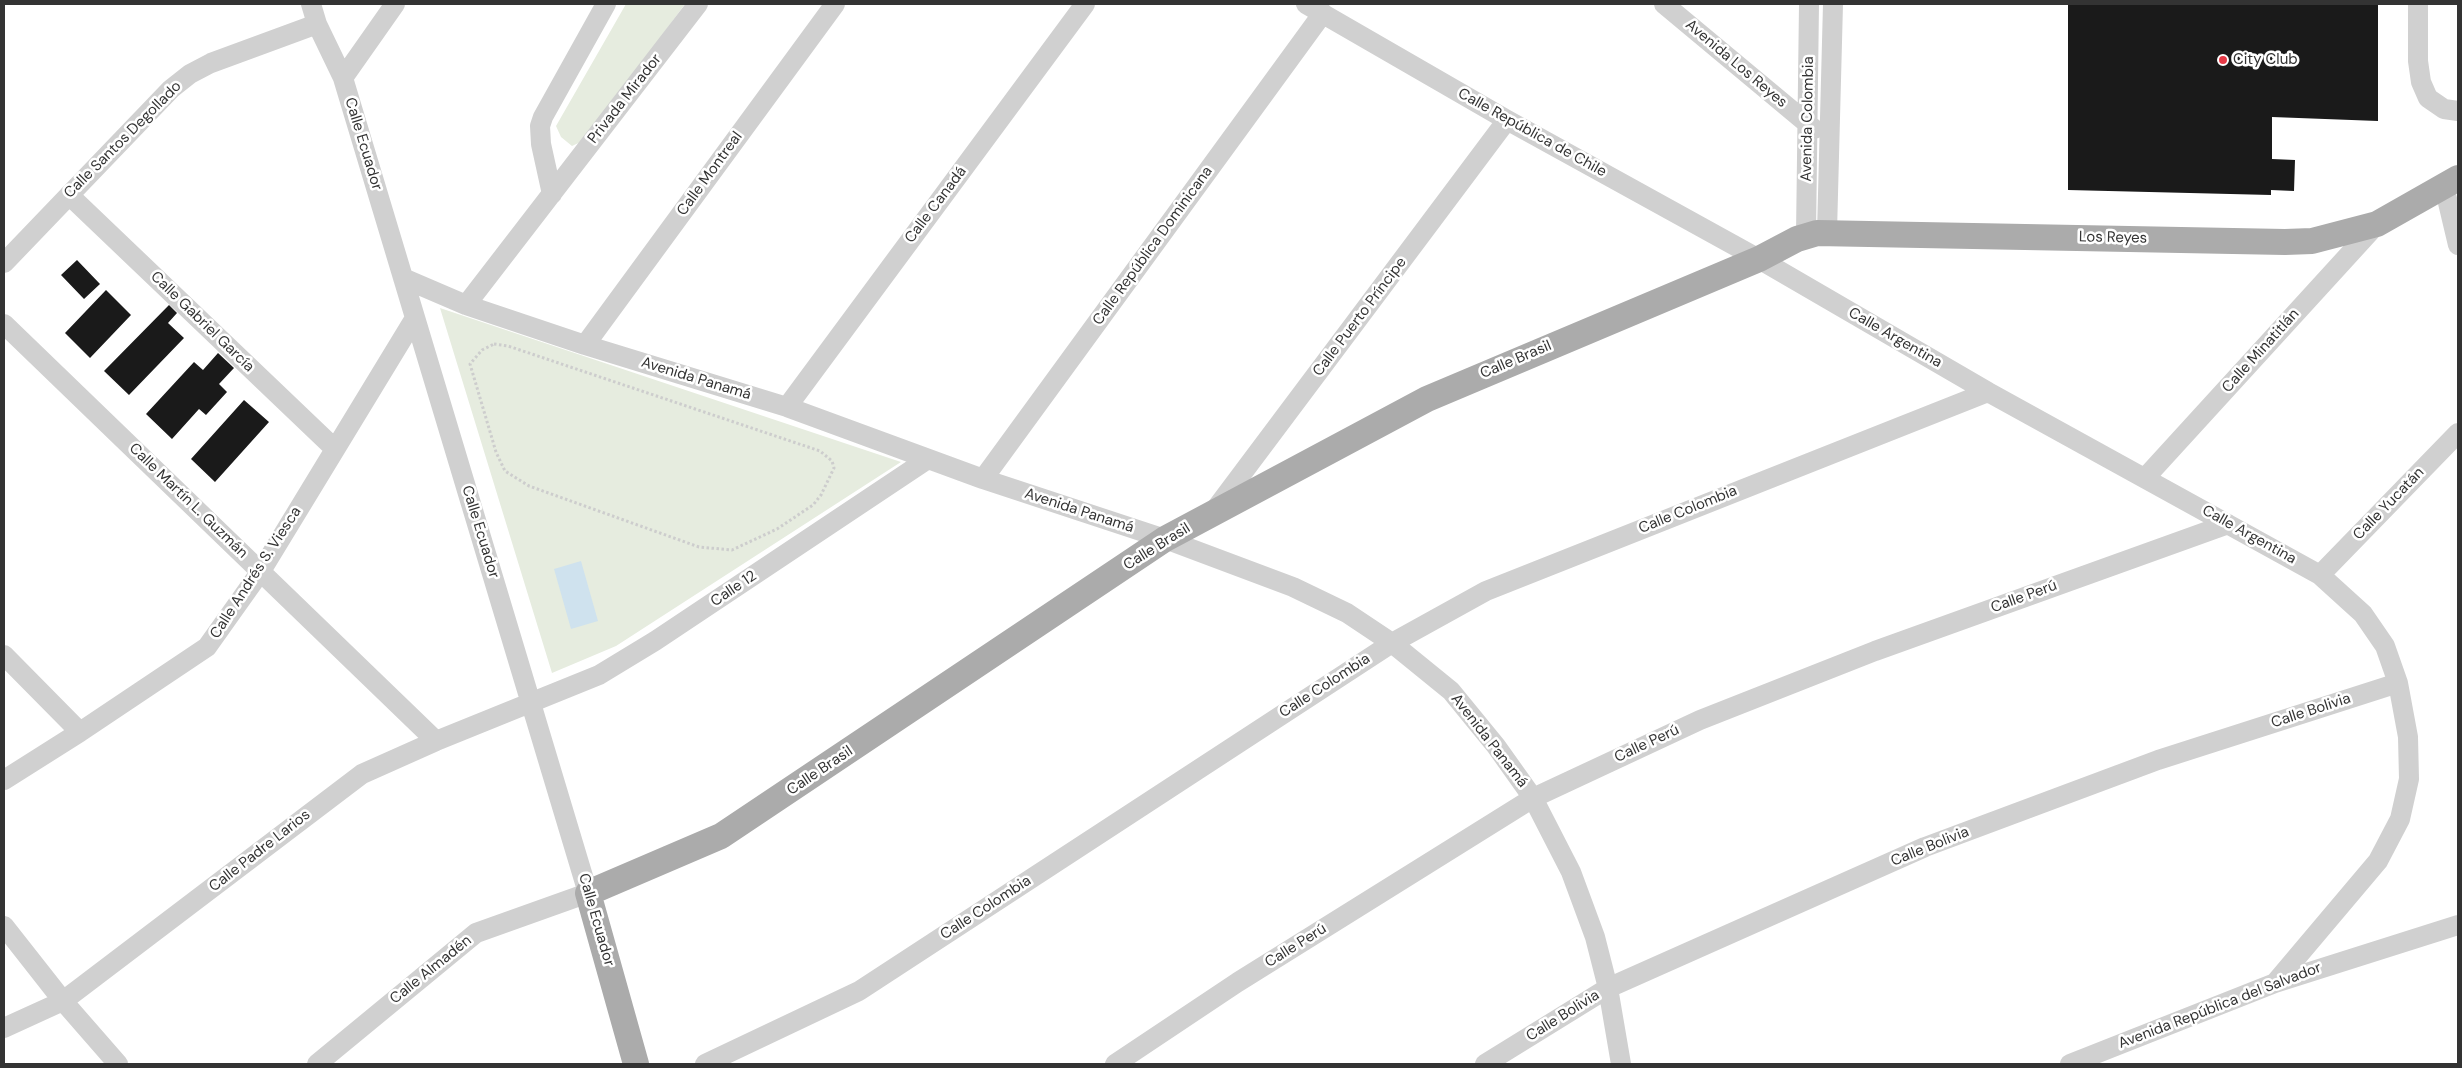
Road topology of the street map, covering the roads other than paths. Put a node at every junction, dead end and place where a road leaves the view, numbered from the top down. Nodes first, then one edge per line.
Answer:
1 (311, 4) edge
2 (396, 4) edge
3 (606, 4) edge
4 (698, 4) edge
5 (835, 4) edge
6 (1085, 4) edge
7 (1665, 4) edge
8 (1809, 4) edge
9 (1832, 4) edge
10 (2418, 4) edge
11 (1314, 8) edge
12 (317, 24) junction
13 (343, 78) junction
14 (2458, 112) edge
15 (1506, 120) junction
16 (1808, 124) junction
17 (1831, 142) junction
18 (2451, 182) edge
19 (552, 194) junction
20 (69, 195) junction
21 (2377, 224) junction
22 (1817, 234) junction
23 (2458, 245) edge
24 (1759, 258) junction
25 (4, 263) edge
26 (403, 278) junction
27 (466, 305) junction
28 (415, 318) junction
29 (4, 324) edge
30 (585, 345) junction
31 (1988, 392) junction
32 (787, 407) junction
33 (2458, 433) edge
34 (335, 449) junction
35 (928, 459) junction
36 (983, 478) junction
37 (2145, 478) junction
38 (1212, 513) junction
39 (2228, 524) junction
40 (1165, 540) junction
41 (261, 571) junction
42 (2320, 574) junction
43 (1392, 642) junction
44 (4, 656) edge
45 (2398, 683) junction
46 (531, 702) junction
47 (80, 732) junction
48 (436, 741) junction
49 (4, 780) edge
50 (1533, 798) junction
51 (588, 893) junction
52 (2458, 925) edge
53 (4, 926) edge
54 (2275, 983) junction
55 (1608, 988) junction
56 (63, 1001) junction
57 (4, 1028) edge
58 (118, 1064) edge
59 (318, 1064) edge
60 (636, 1064) edge
61 (705, 1064) edge
62 (1115, 1064) edge
63 (1485, 1064) edge
64 (1621, 1064) edge
65 (2070, 1064) edge

1 - 12 street, Calle Ecuador
2 - 13 street
3 - 19 street
4 - 19 street, Privada Mirador
5 - 30 street, Calle Montreal
6 - 32 street, Calle Canadá
7 - 16 street, Avenida Los Reyes
8 - 16 street, Avenida Colombia
9 - 17 street, Avenida Colombia
10 - 14 street
11 - 15 street, Calle República de Chile
11 - 36 street, Calle República Dominicana
12 - 13 street, Calle Ecuador
12 - 20 street, Calle Santos Degollado
13 - 26 street, Calle Ecuador
15 - 24 street, Calle República de Chile
15 - 38 street, Calle Puerto Príncipe
16 - 17 street, Avenida Los Reyes
16 - 22 street, Avenida Colombia
17 - 22 street, Avenida Colombia
18 - 21 main road, Los Reyes
18 - 23 street
19 - 27 street, Privada Mirador
20 - 25 street, Calle Santos Degollado
20 - 34 street, Calle Gabriel García
21 - 22 main road, Los Reyes
21 - 37 street, Calle Minatitlán
22 - 24 main road, Los Reyes
24 - 31 street, Calle Argentina
24 - 38 main road, Calle Brasil
26 - 27 street, Avenida Panamá
26 - 28 street, Calle Ecuador
27 - 30 street, Avenida Panamá
28 - 34 street, Calle Andrés S. Viesca
28 - 46 street, Calle Ecuador
29 - 41 street, Calle Martín L. Guzmán
30 - 32 street, Avenida Panamá
31 - 37 street, Calle Argentina
31 - 43 street, Calle Colombia
32 - 35 street, Avenida Panamá
33 - 42 street, Calle Yucatán
34 - 41 street, Calle Andrés S. Viesca
35 - 36 street, Avenida Panamá
35 - 46 street, Calle 12
36 - 40 street, Avenida Panamá
37 - 39 street, Calle Argentina
38 - 40 main road, Calle Brasil
39 - 42 street, Calle Argentina
39 - 50 street, Calle Perú
40 - 43 street, Avenida Panamá
40 - 51 main road, Calle Brasil
41 - 47 street, Calle Andrés S. Viesca
41 - 48 street, Calle Martín L. Guzmán
42 - 45 street, Calle Argentina
43 - 50 street, Avenida Panamá
43 - 61 street, Calle Colombia
44 - 47 street
45 - 54 street, Calle Argentina
45 - 55 street, Calle Bolivia
46 - 48 street, Calle Padre Larios
46 - 51 street, Calle Ecuador
47 - 49 street, Calle Andrés S. Viesca
48 - 56 street, Calle Padre Larios
50 - 55 street, Avenida Panamá
50 - 62 street, Calle Perú
51 - 59 street, Calle Almadén
51 - 60 main road, Calle Ecuador
52 - 54 street, Avenida República del Salvador
53 - 56 street
54 - 65 street, Avenida República del Salvador
55 - 63 street, Calle Bolivia
55 - 64 street, Avenida Panamá
56 - 57 street, Calle Padre Larios
56 - 58 street

